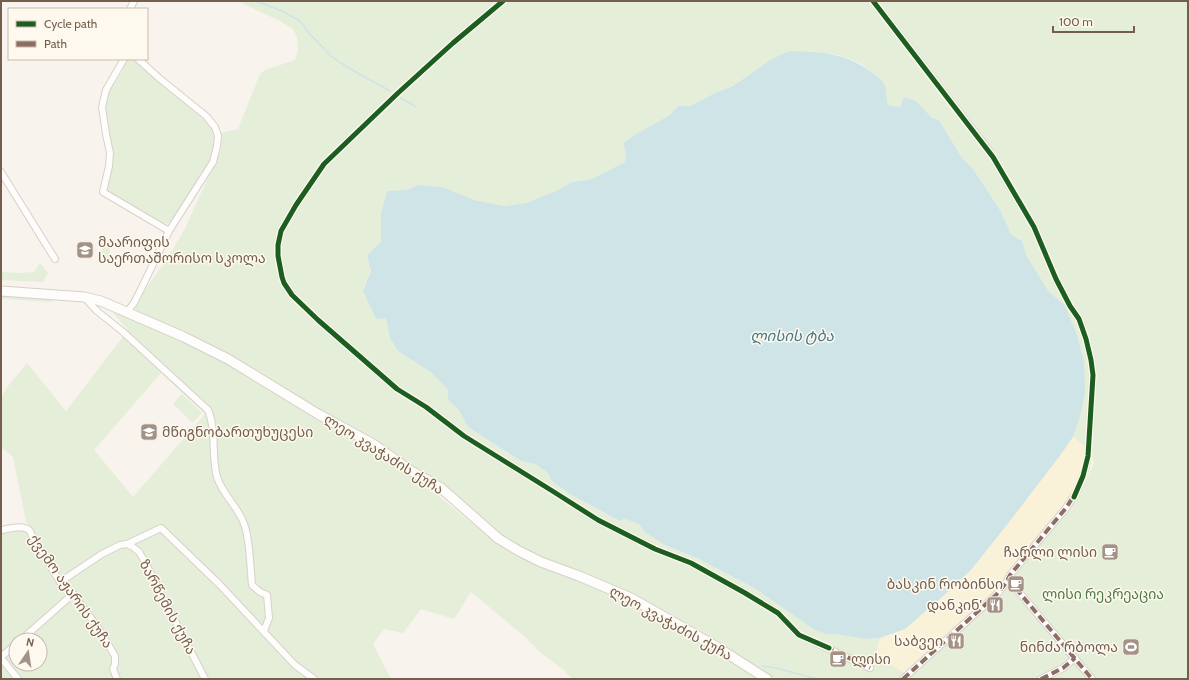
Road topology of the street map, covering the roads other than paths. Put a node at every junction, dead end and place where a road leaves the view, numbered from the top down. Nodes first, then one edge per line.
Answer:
1 (503, 1) edge
2 (873, 1) edge
3 (124, 60) edge
4 (139, 60) edge
5 (1, 172) edge
6 (169, 231) junction
7 (55, 259) dead end
8 (1, 291) edge
9 (84, 297) junction
10 (127, 312) junction
11 (1, 530) edge
12 (127, 544) junction
13 (1008, 579) junction
14 (60, 582) junction
15 (73, 594) junction
16 (264, 631) junction
17 (30, 632) edge
18 (1, 658) edge
19 (1075, 658) junction
20 (870, 668) dead end
21 (18, 679) edge
22 (117, 679) edge
23 (204, 679) edge
24 (314, 679) edge
25 (767, 679) edge
26 (903, 679) edge
27 (1041, 679) edge
28 (1092, 679) edge

1 - 20 street
2 - 13 street
3 - 6 street
4 - 6 street
5 - 7 street
6 - 10 street
8 - 9 main road, ლეო კვაჭაძის ქუჩა
9 - 10 main road, ლეო კვაჭაძის ქუჩა
9 - 16 street
10 - 25 main road, ლეო კვაჭაძის ქუჩა
11 - 14 street, ქვემო აჟარის ქუჩა
12 - 14 street
12 - 16 street
12 - 23 street, ზარწემის ქუჩა
13 - 19 street
13 - 26 street
14 - 15 street, ქვემო აჟარის ქუჩა
15 - 17 street
15 - 22 street, ქვემო აჟარის ქუჩა
16 - 24 street
18 - 21 street
19 - 27 street
19 - 28 street

